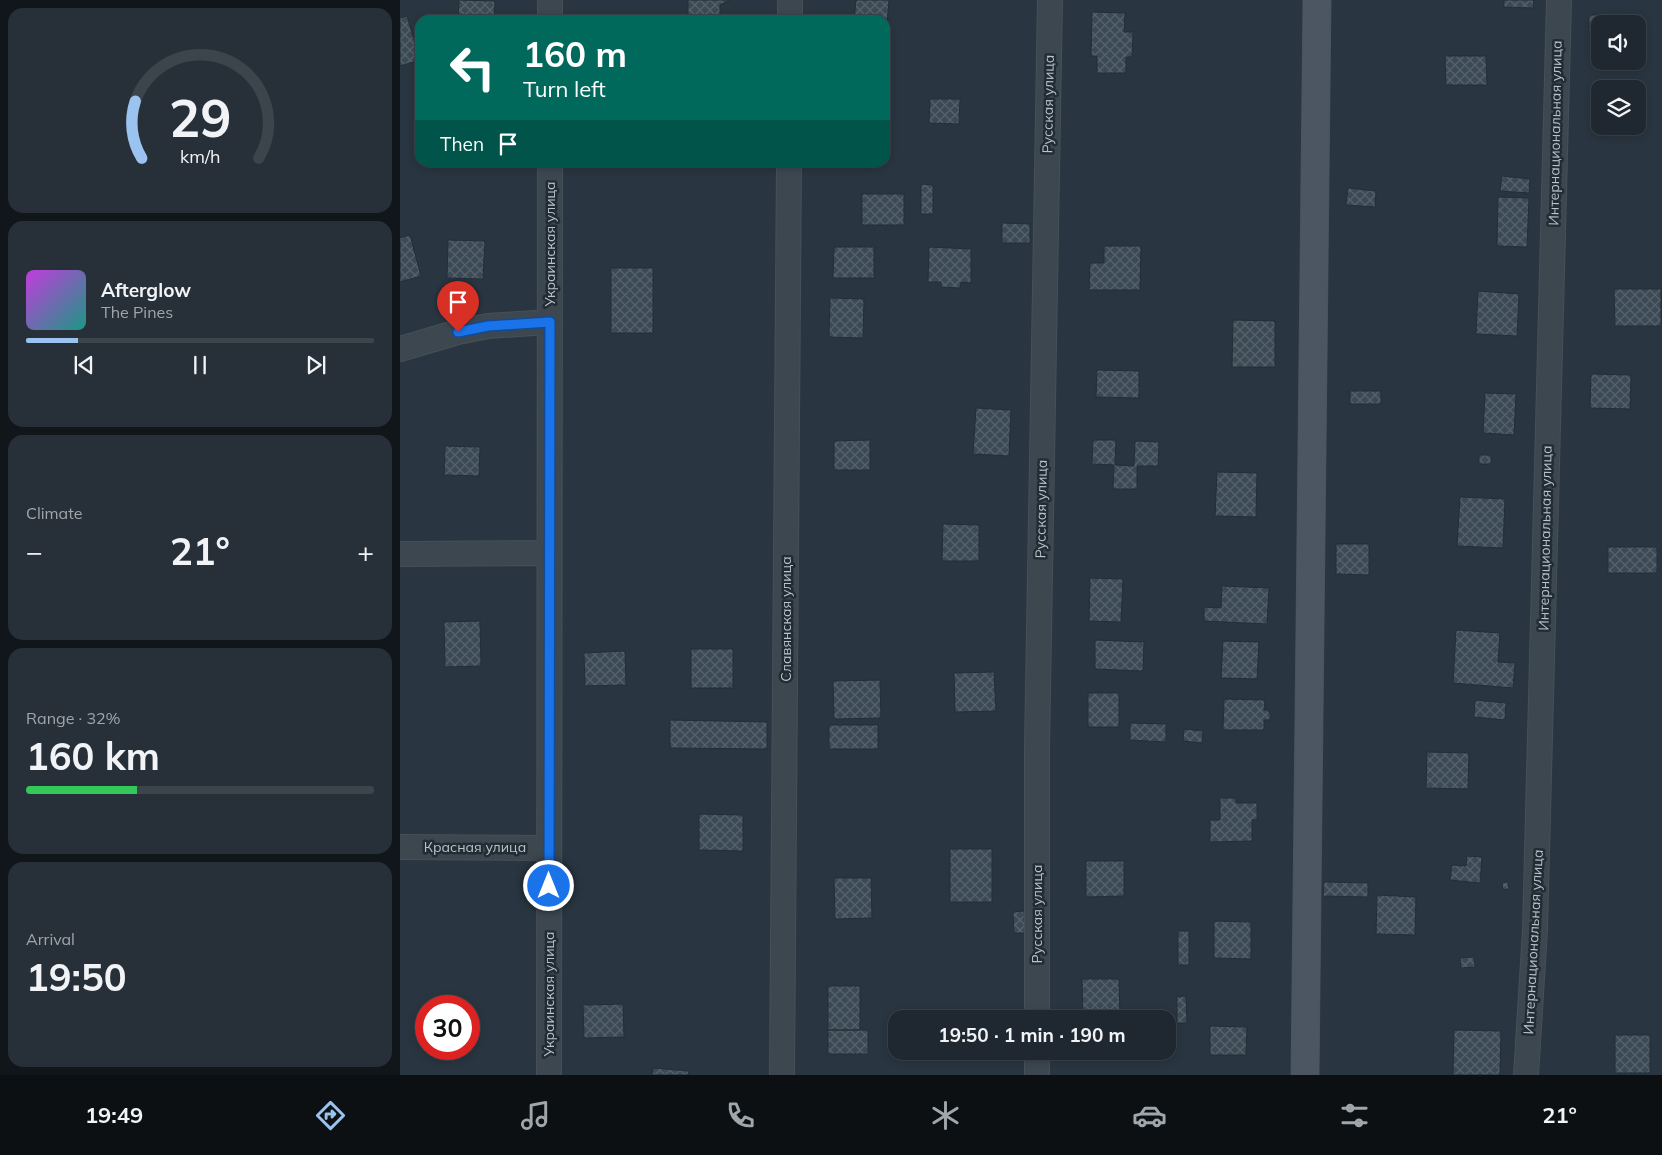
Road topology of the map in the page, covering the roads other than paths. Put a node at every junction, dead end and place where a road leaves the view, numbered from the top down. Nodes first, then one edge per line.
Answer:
1 (550, 0) edge
2 (790, 0) edge
3 (1050, 0) edge
4 (1317, 0) edge
5 (1558, 0) edge
6 (550, 15) edge
7 (790, 15) edge
8 (550, 167) edge
9 (789, 167) edge
10 (550, 322) junction
11 (400, 349) edge
12 (549, 553) junction
13 (400, 554) edge
14 (400, 847) edge
15 (549, 848) junction
16 (1037, 1010) edge
17 (1037, 1060) edge
18 (549, 1075) edge
19 (782, 1075) edge
20 (1037, 1075) edge
21 (1305, 1075) edge
22 (1526, 1075) edge

1 - 6 street
2 - 7 street
3 - 16 street, Русская улица
4 - 21 street
5 - 22 street, Интернациональная улица
8 - 10 street, Украинская улица
9 - 19 street, Славянская улица
10 - 11 street
10 - 12 street, Украинская улица
12 - 13 street
12 - 15 street, Украинская улица
14 - 15 street, Красная улица
15 - 18 street, Украинская улица
17 - 20 street

